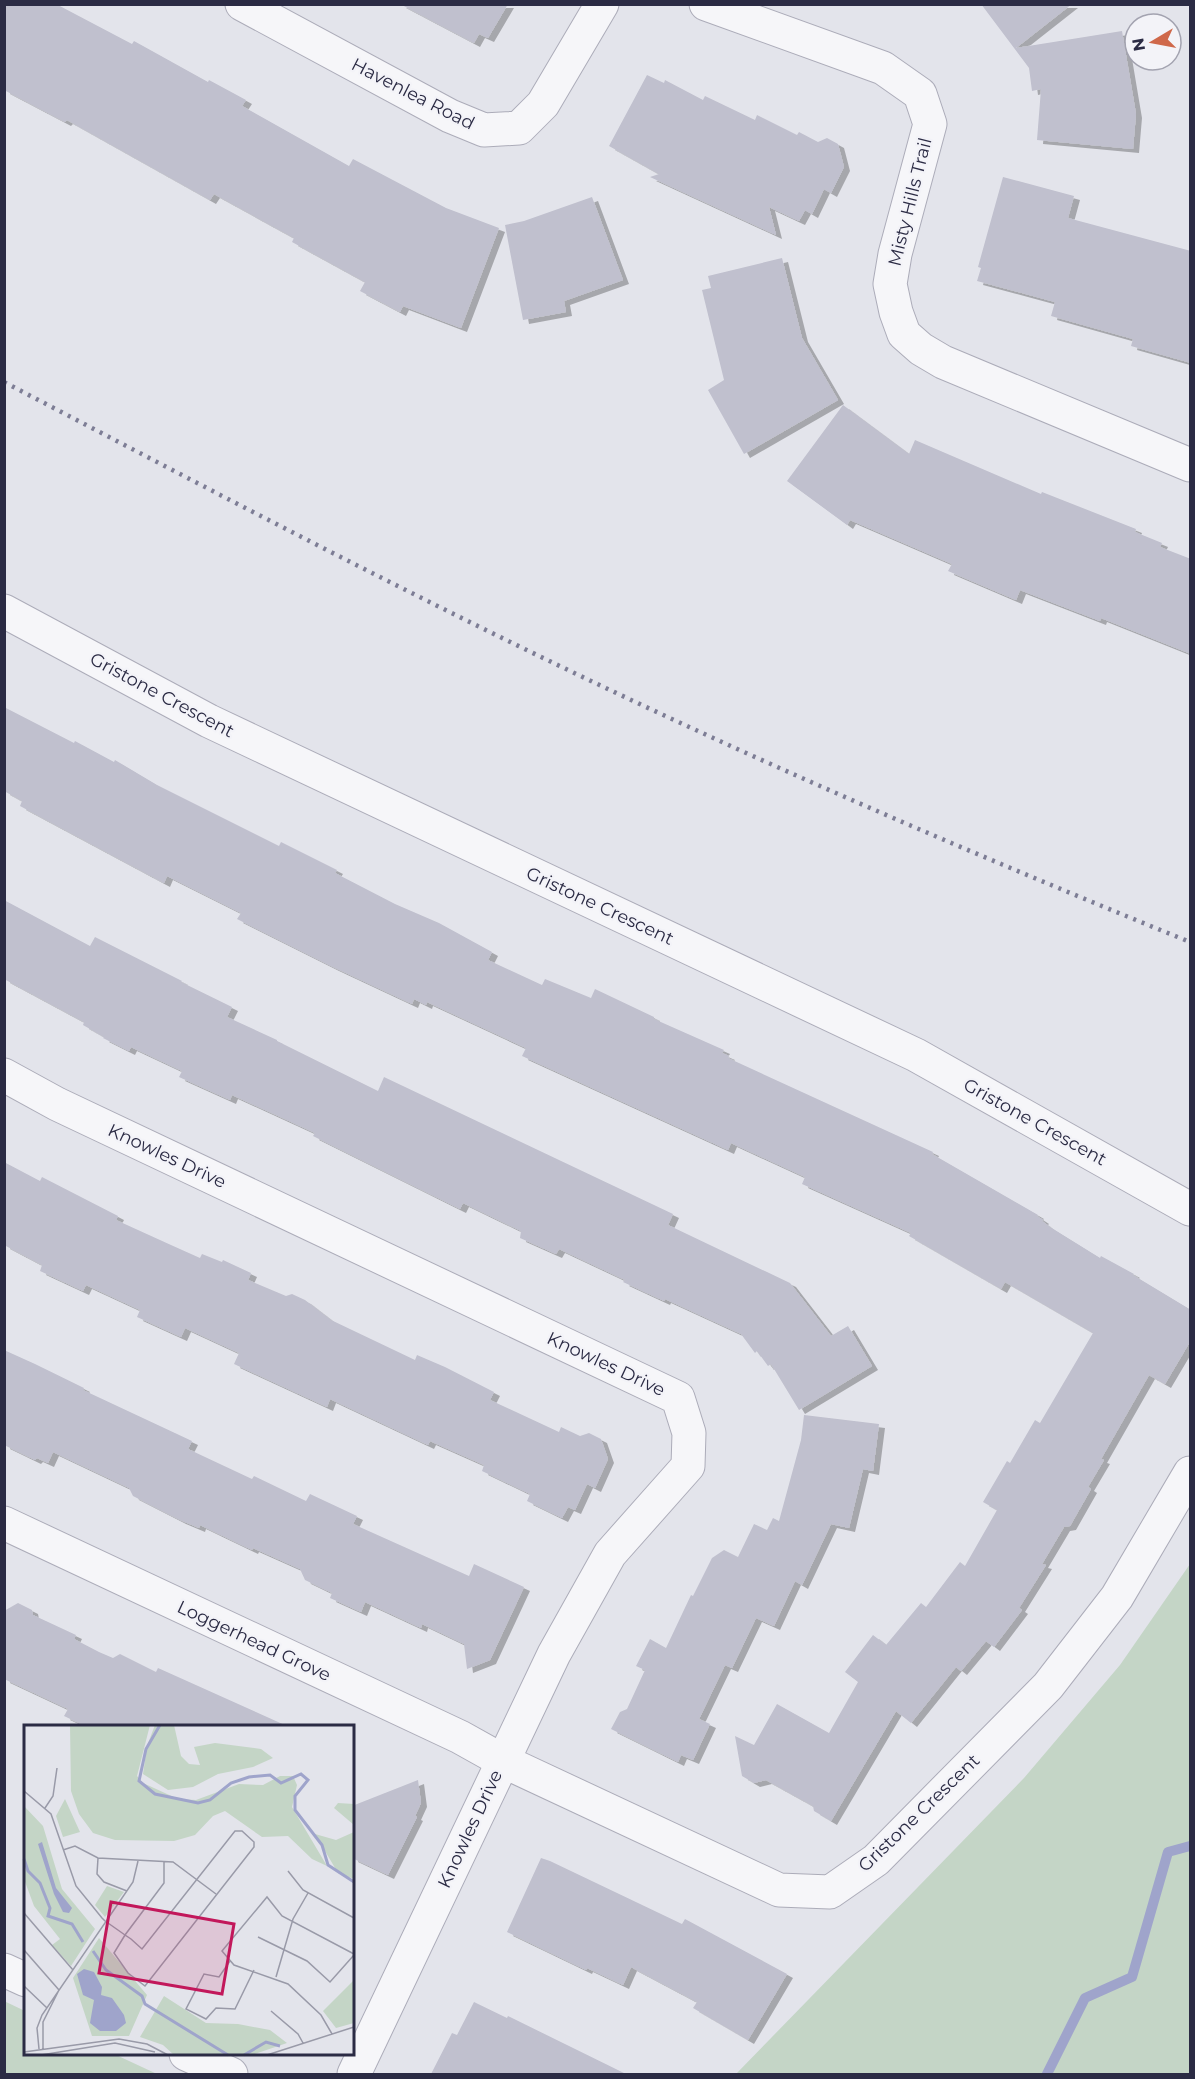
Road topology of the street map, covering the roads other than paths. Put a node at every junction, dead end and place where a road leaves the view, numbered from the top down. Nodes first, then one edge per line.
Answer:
1 (242, 4) edge
2 (602, 4) edge
3 (706, 4) edge
4 (1191, 465) edge
5 (4, 611) edge
6 (4, 1076) edge
7 (1191, 1209) edge
8 (1191, 1473) edge
9 (4, 1524) edge
10 (503, 1761) junction
11 (4, 1970) edge
12 (24, 1979) edge
13 (188, 2055) edge
14 (231, 2074) edge
15 (354, 2074) edge

1 - 2 street, Havenlea Road
3 - 4 street, Misty Hills Trail
5 - 7 street, Gristone Crescent
6 - 10 street, Knowles Drive
8 - 10 street, Gristone Crescent
9 - 10 street, Loggerhead Grove
10 - 15 street, Knowles Drive
11 - 12 street
13 - 14 street

